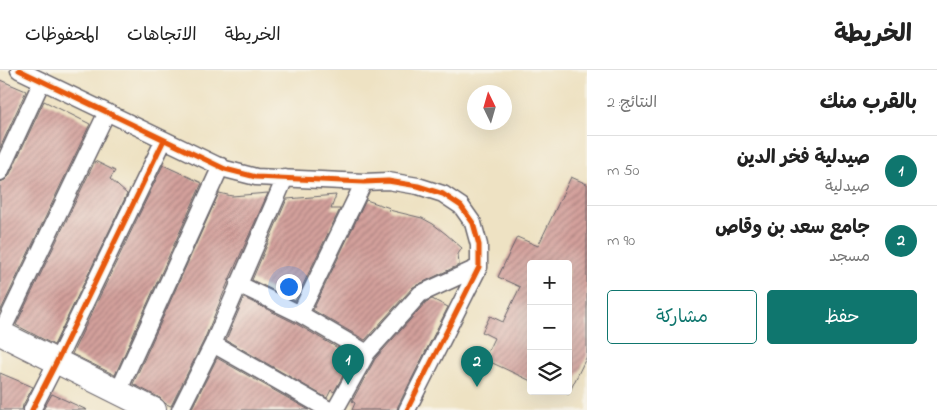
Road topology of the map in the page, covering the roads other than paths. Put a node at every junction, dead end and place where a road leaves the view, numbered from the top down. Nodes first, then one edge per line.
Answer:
1 (20, 70) edge
2 (42, 81) junction
3 (107, 112) junction
4 (164, 140) junction
5 (221, 166) junction
6 (0, 172) edge
7 (285, 178) junction
8 (364, 182) junction
9 (478, 267) junction
10 (238, 284) junction
11 (300, 314) junction
12 (0, 333) edge
13 (213, 344) junction
14 (367, 353) junction
15 (57, 361) junction
16 (118, 392) junction
17 (32, 410) edge
18 (154, 410) edge
19 (180, 410) edge
20 (329, 410) edge
21 (335, 410) edge
22 (406, 410) edge

1 - 2 street
2 - 3 street
2 - 6 street
3 - 4 street
3 - 12 street
4 - 5 street
4 - 15 street
5 - 7 street
5 - 16 street
7 - 8 street
7 - 10 street
8 - 9 street
8 - 11 street
9 - 14 street
9 - 22 street
10 - 11 street
10 - 13 street
11 - 14 street
12 - 15 main road
13 - 19 street
13 - 20 street
14 - 21 street
15 - 16 main road
15 - 17 street
16 - 18 main road

